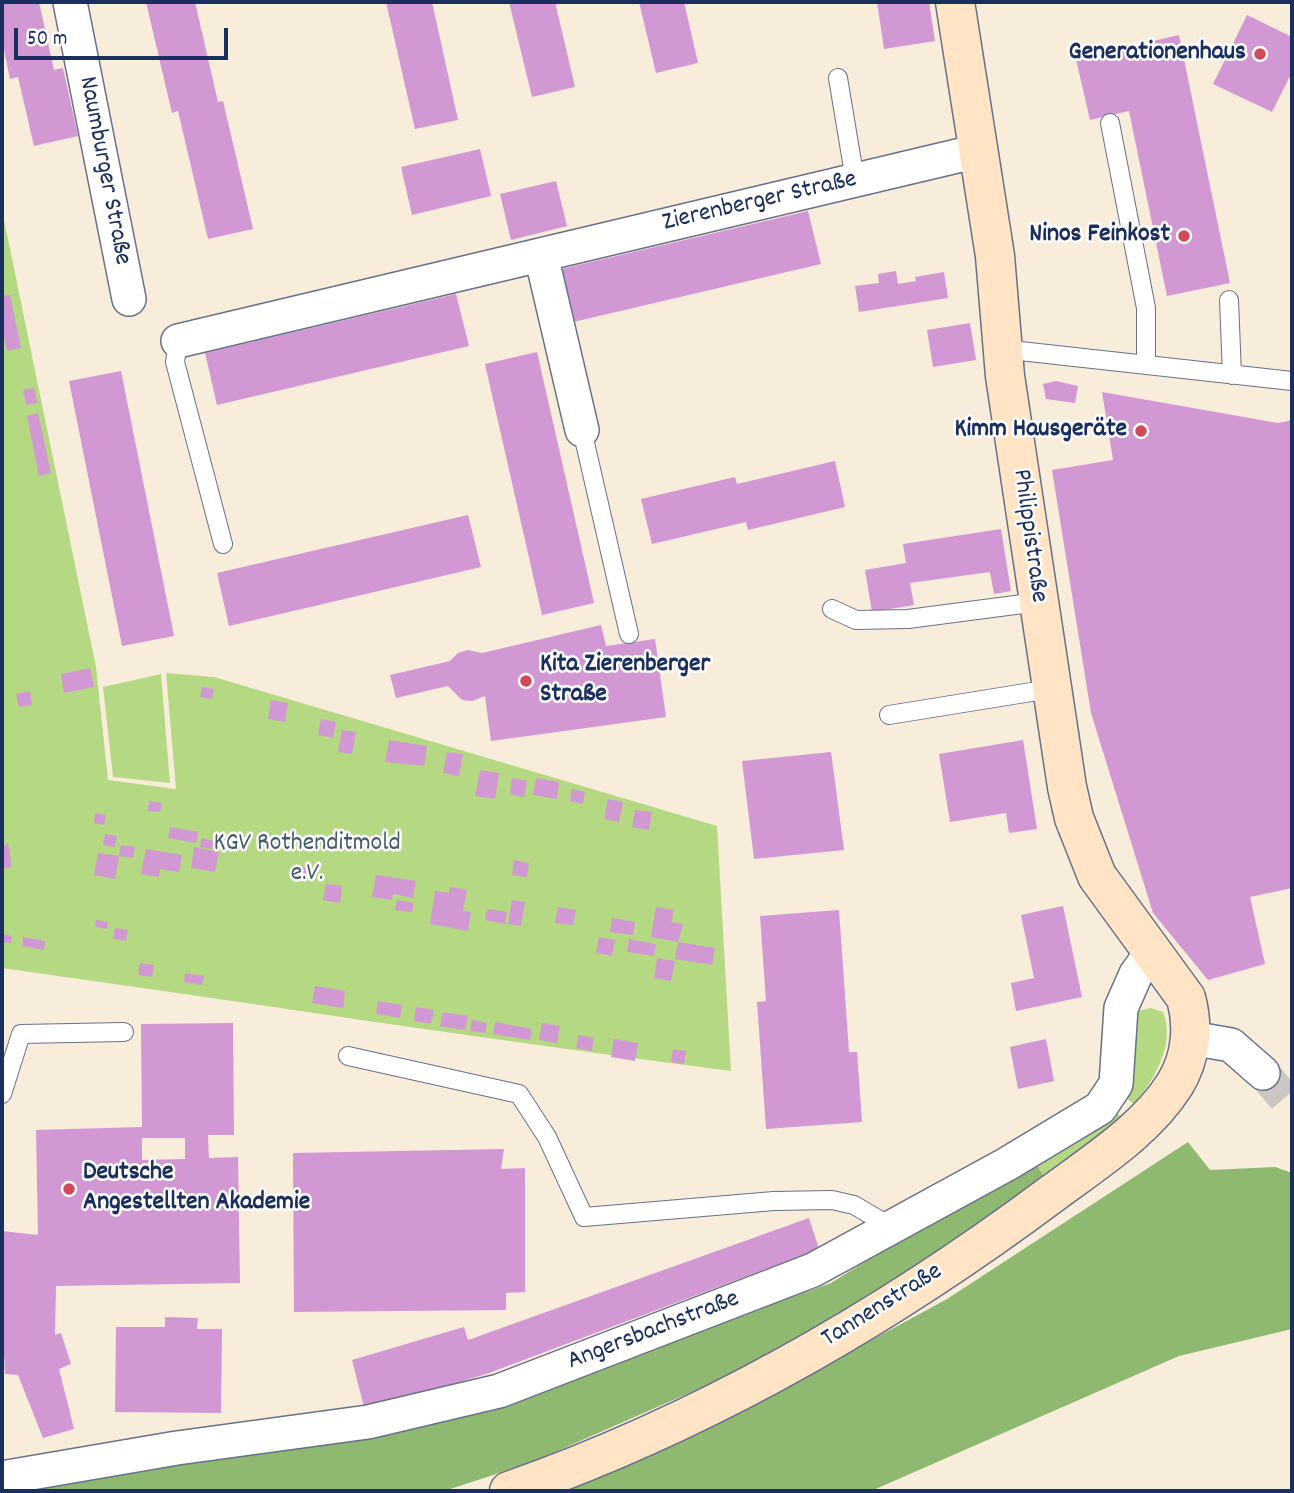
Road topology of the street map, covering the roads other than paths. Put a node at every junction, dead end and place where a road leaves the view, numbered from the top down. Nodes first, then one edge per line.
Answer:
1 (70, 2) edge
2 (956, 2) edge
3 (838, 78) dead end
4 (1110, 123) dead end
5 (978, 151) junction
6 (855, 180) junction
7 (541, 255) junction
8 (129, 299) dead end
9 (1228, 300) dead end
10 (178, 341) joint
11 (1002, 349) junction
12 (1146, 365) junction
13 (1231, 374) junction
14 (1292, 381) edge
15 (582, 430) joint
16 (223, 544) dead end
17 (1038, 603) junction
18 (832, 608) dead end
19 (629, 635) dead end
20 (1050, 689) junction
21 (889, 715) dead end
22 (1152, 952) junction
23 (124, 1032) dead end
24 (1191, 1038) junction
25 (348, 1056) dead end
26 (1263, 1073) tunnel mouth
27 (2, 1094) edge
28 (893, 1228) junction
29 (2, 1478) edge
30 (509, 1491) edge

1 - 8 street, Naumburger Straße
2 - 5 street, Philippistraße
3 - 6 lane
4 - 12 lane
5 - 6 street, Zierenberger Straße
5 - 11 street, Philippistraße
6 - 7 street, Zierenberger Straße
7 - 10 street, Zierenberger Straße
7 - 15 street
9 - 13 lane
10 - 16 lane
11 - 12 lane
11 - 17 street, Philippistraße
12 - 13 lane
13 - 14 lane
15 - 19 lane
17 - 18 lane
17 - 20 street, Philippistraße
20 - 21 lane
20 - 22 street, Philippistraße
22 - 24 street, Philippistraße
22 - 28 street, Angersbachstraße
23 - 27 lane
24 - 26 street
24 - 30 street, Tannenstraße
25 - 28 lane
28 - 29 street, Angersbachstraße

